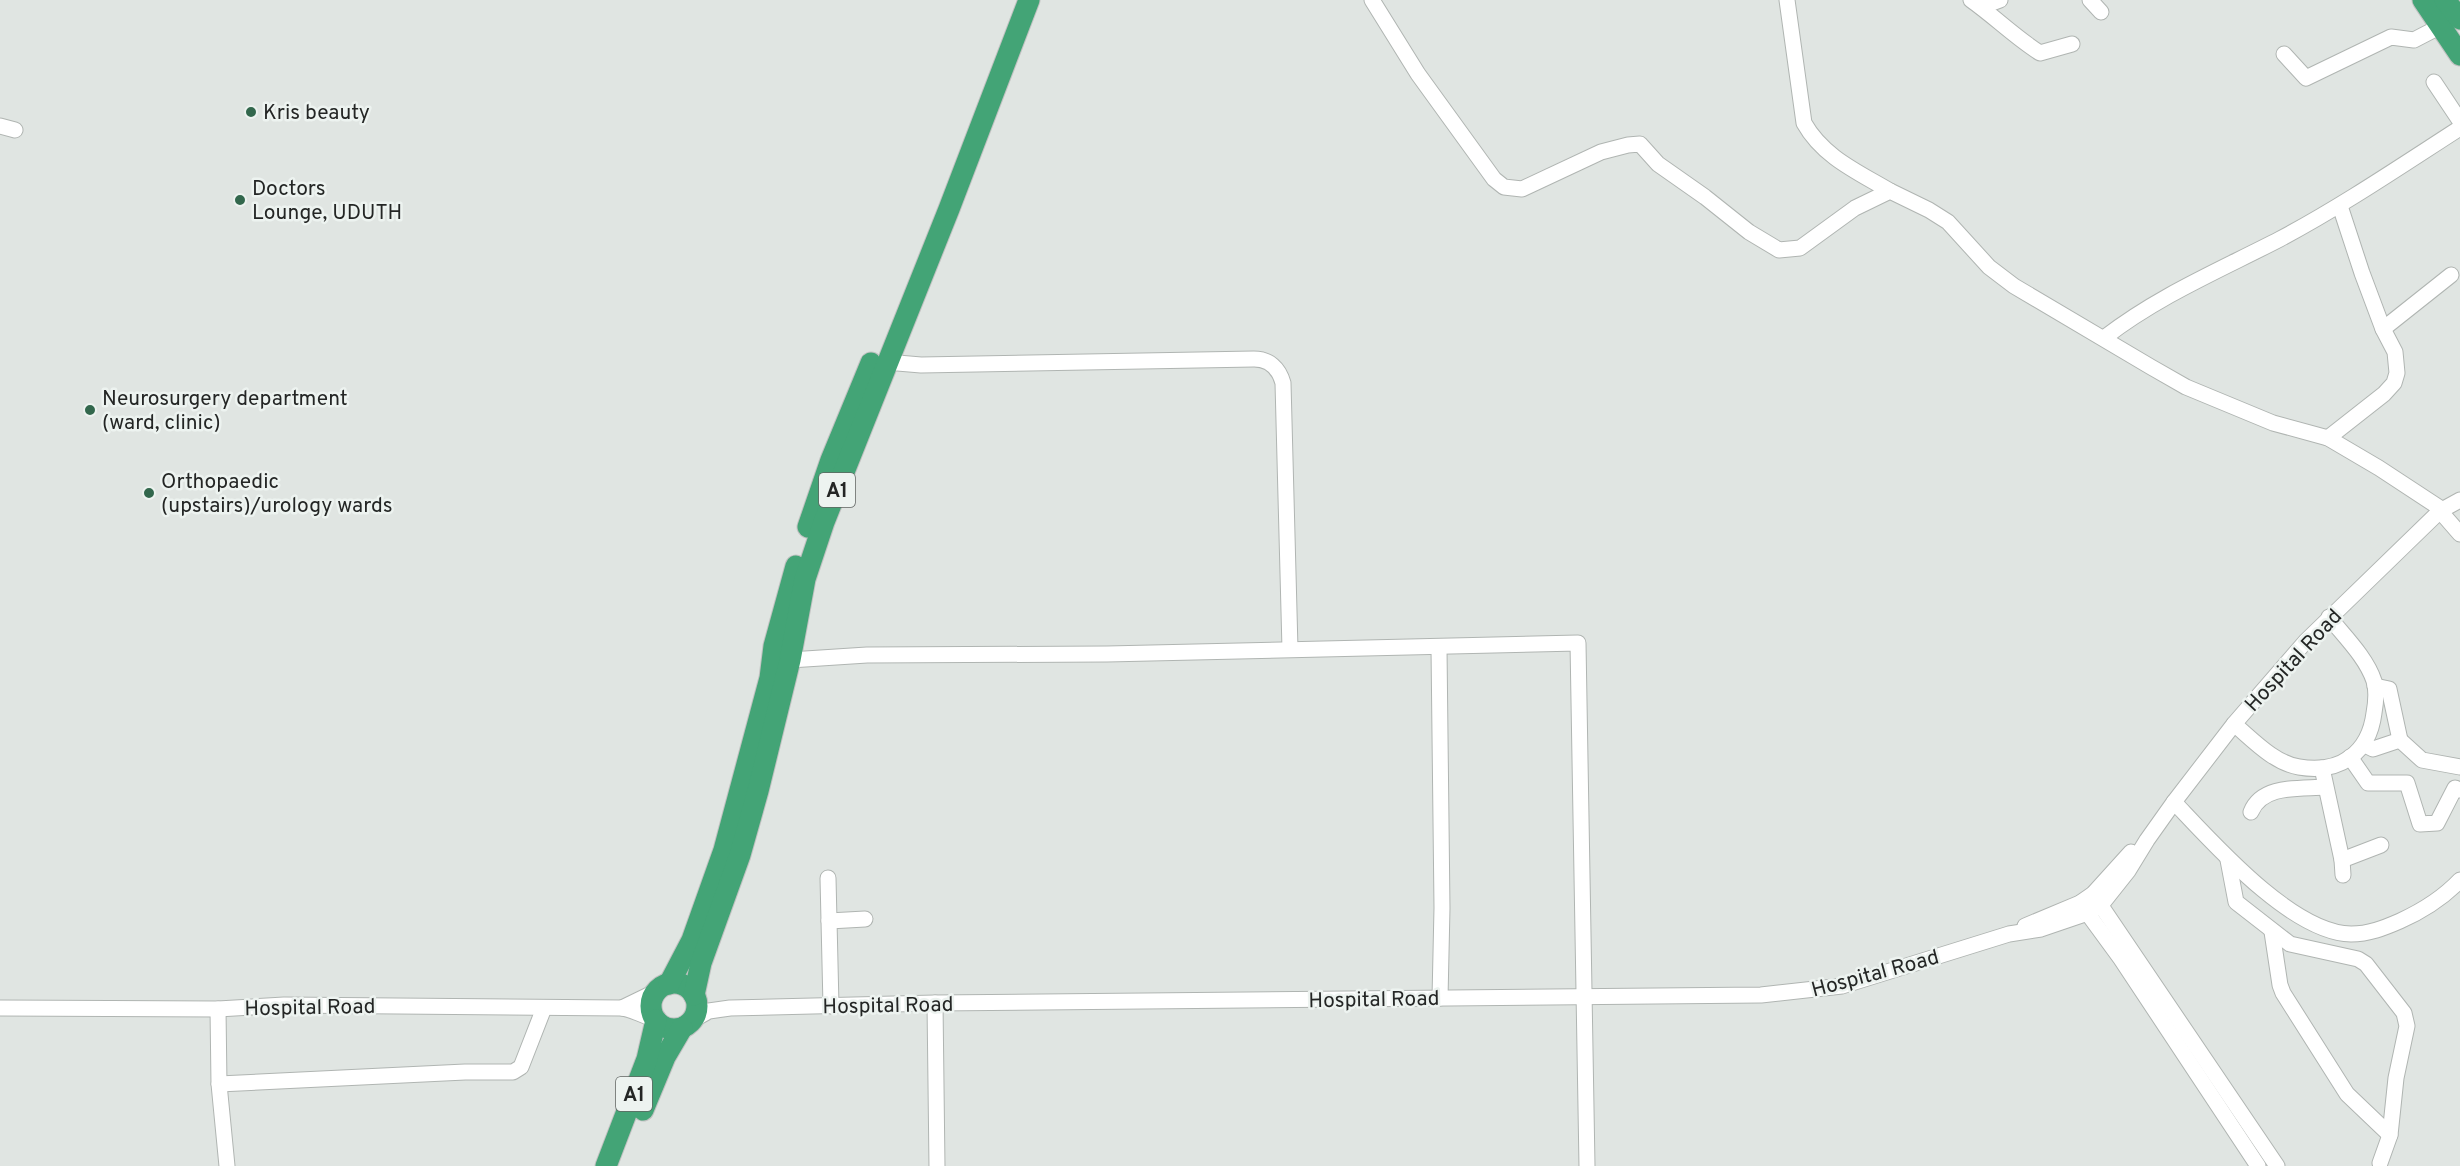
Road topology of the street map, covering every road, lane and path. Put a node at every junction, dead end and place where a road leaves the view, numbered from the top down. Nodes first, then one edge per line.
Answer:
1 (1014, 0) edge
2 (1029, 0) edge
3 (1372, 0) edge
4 (1787, 0) edge
5 (2000, 0) edge
6 (2090, 0) edge
7 (2423, 0) edge
8 (2445, 0) edge
9 (1976, 3) edge
10 (2101, 12) dead end
11 (2460, 19) edge
12 (2439, 27) junction
13 (2072, 44) dead end
14 (2284, 54) dead end
15 (2460, 55) edge
16 (2434, 81) dead end
17 (2460, 121) edge
18 (2460, 128) edge
19 (1890, 191) junction
20 (2340, 206) junction
21 (2451, 275) dead end
22 (2383, 329) junction
23 (2104, 338) junction
24 (886, 362) junction
25 (2328, 438) junction
26 (2460, 500) edge
27 (2442, 511) junction
28 (2460, 534) edge
29 (2329, 617) junction
30 (1439, 648) junction
31 (1290, 649) junction
32 (790, 660) junction
33 (2375, 686) junction
34 (2234, 724) junction
35 (2400, 740) junction
36 (2365, 745) junction
37 (2350, 757) junction
38 (2460, 767) edge
39 (2322, 768) junction
40 (2325, 787) junction
41 (2460, 790) edge
42 (2174, 802) junction
43 (2251, 812) dead end
44 (2381, 845) dead end
45 (2228, 860) junction
46 (828, 878) dead end
47 (2460, 880) edge
48 (2090, 904) junction
49 (865, 919) dead end
50 (829, 921) junction
51 (2272, 932) junction
52 (663, 988) junction
53 (694, 996) junction
54 (1586, 997) junction
55 (1440, 998) junction
56 (935, 1003) junction
57 (831, 1006) junction
58 (0, 1008) edge
59 (544, 1008) junction
60 (621, 1008) junction
61 (730, 1008) junction
62 (218, 1010) junction
63 (652, 1019) junction
64 (687, 1024) junction
65 (219, 1084) junction
66 (2390, 1135) junction
67 (2265, 1162) edge
68 (2380, 1163) dead end
69 (227, 1166) edge
70 (606, 1166) edge
71 (621, 1166) edge
72 (937, 1166) edge
73 (1587, 1166) edge

1 - 52 highway, A1
2 - 24 highway, A1
3 - 19 street
4 - 19 street
5 - 9 street
6 - 10 street
7 - 12 highway
8 - 11 highway
9 - 13 street
12 - 14 street
12 - 15 highway
16 - 17 street
18 - 20 street
19 - 23 street
20 - 22 street
20 - 23 street
21 - 22 street
22 - 25 street
23 - 25 street
24 - 31 street
24 - 32 highway, A1
25 - 27 street
26 - 27 street, Hospital Road
27 - 28 street
27 - 29 street, Hospital Road
29 - 33 street
29 - 34 street, Hospital Road
30 - 31 street
30 - 54 street
30 - 55 street
31 - 32 street
32 - 53 highway, A1
33 - 35 street
33 - 36 street
34 - 39 street
34 - 42 street, Hospital Road
35 - 36 street
35 - 38 street
36 - 37 street
37 - 39 street
37 - 41 street
39 - 40 street
40 - 43 street
40 - 44 street
42 - 45 street
42 - 48 street, Hospital Road
45 - 47 street
45 - 51 street
46 - 50 street
48 - 54 street, Hospital Road
48 - 67 street
49 - 50 street
50 - 57 street
51 - 66 street
51 - 66 street
52 - 53 highway
52 - 60 street
52 - 63 highway
53 - 61 street
53 - 64 highway
54 - 55 street, Hospital Road
54 - 73 street
55 - 56 street, Hospital Road
56 - 57 street, Hospital Road
56 - 72 street
57 - 61 street, Hospital Road
58 - 62 street, Hospital Road
59 - 60 street, Hospital Road
59 - 62 street, Hospital Road
59 - 65 street
60 - 63 street
61 - 64 street
62 - 65 street
63 - 64 highway
63 - 70 highway, A1
64 - 71 highway, A1
65 - 69 street
66 - 68 street

